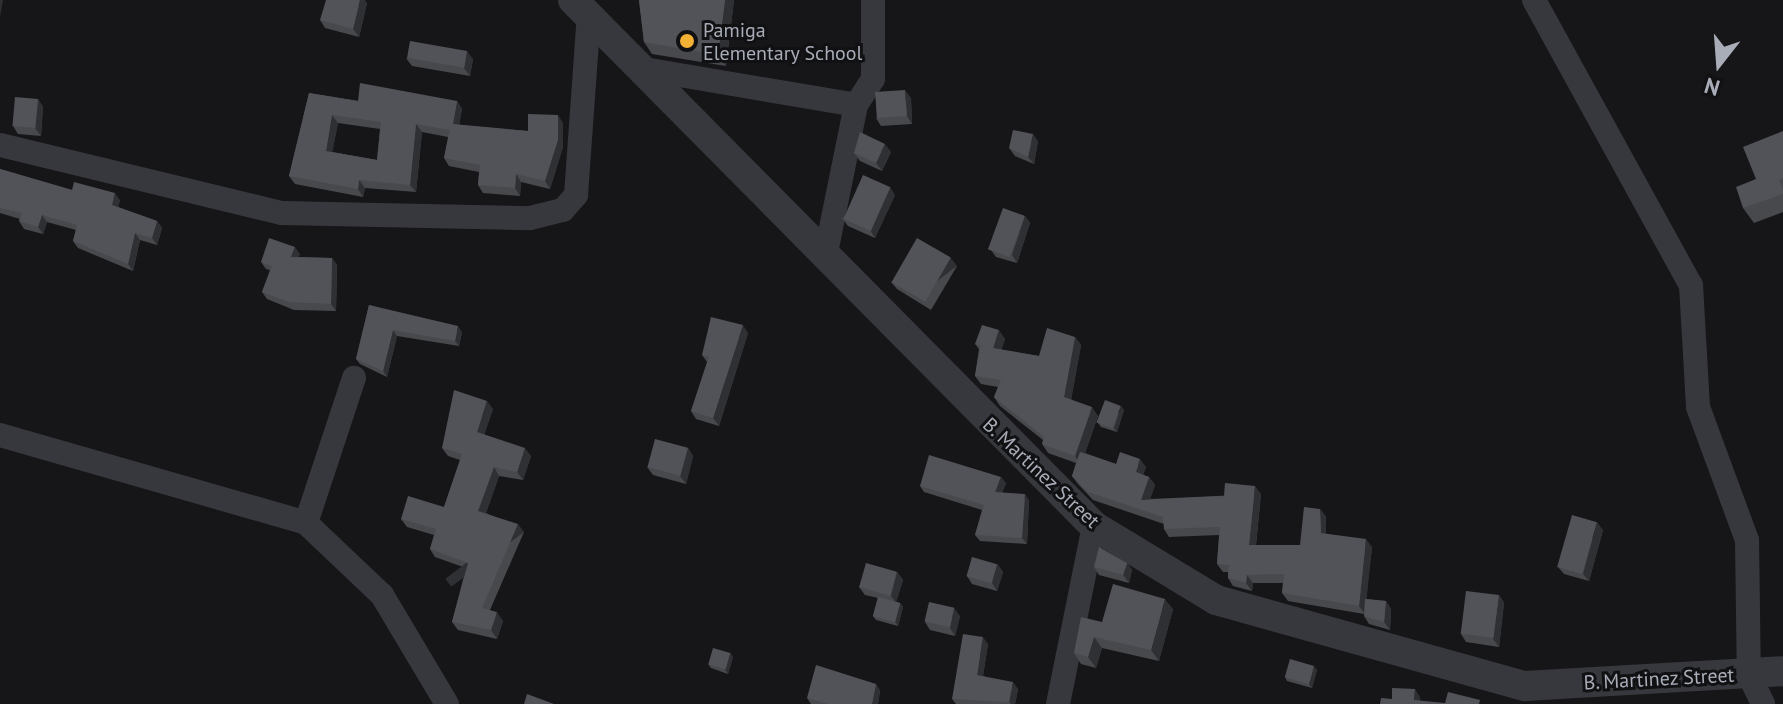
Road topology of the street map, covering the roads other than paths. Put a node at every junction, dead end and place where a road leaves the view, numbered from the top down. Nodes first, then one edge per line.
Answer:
1 (873, 0) edge
2 (1534, 0) edge
3 (581, 8) edge
4 (644, 69) junction
5 (856, 105) junction
6 (0, 145) edge
7 (825, 258) junction
8 (354, 378) dead end
9 (0, 435) edge
10 (306, 523) junction
11 (1094, 526) junction
12 (1783, 671) edge
13 (1749, 675) junction
14 (447, 704) edge
15 (1058, 704) edge
16 (1763, 704) edge

1 - 5 street
2 - 13 street
3 - 4 street, B. Martinez Street
3 - 6 street
4 - 5 street
4 - 7 street, B. Martinez Street
5 - 7 street
7 - 11 street, B. Martinez Street
8 - 10 street
9 - 10 street
10 - 14 street
11 - 13 street, B. Martinez Street
11 - 15 street
12 - 13 street, B. Martinez Street
13 - 16 street

